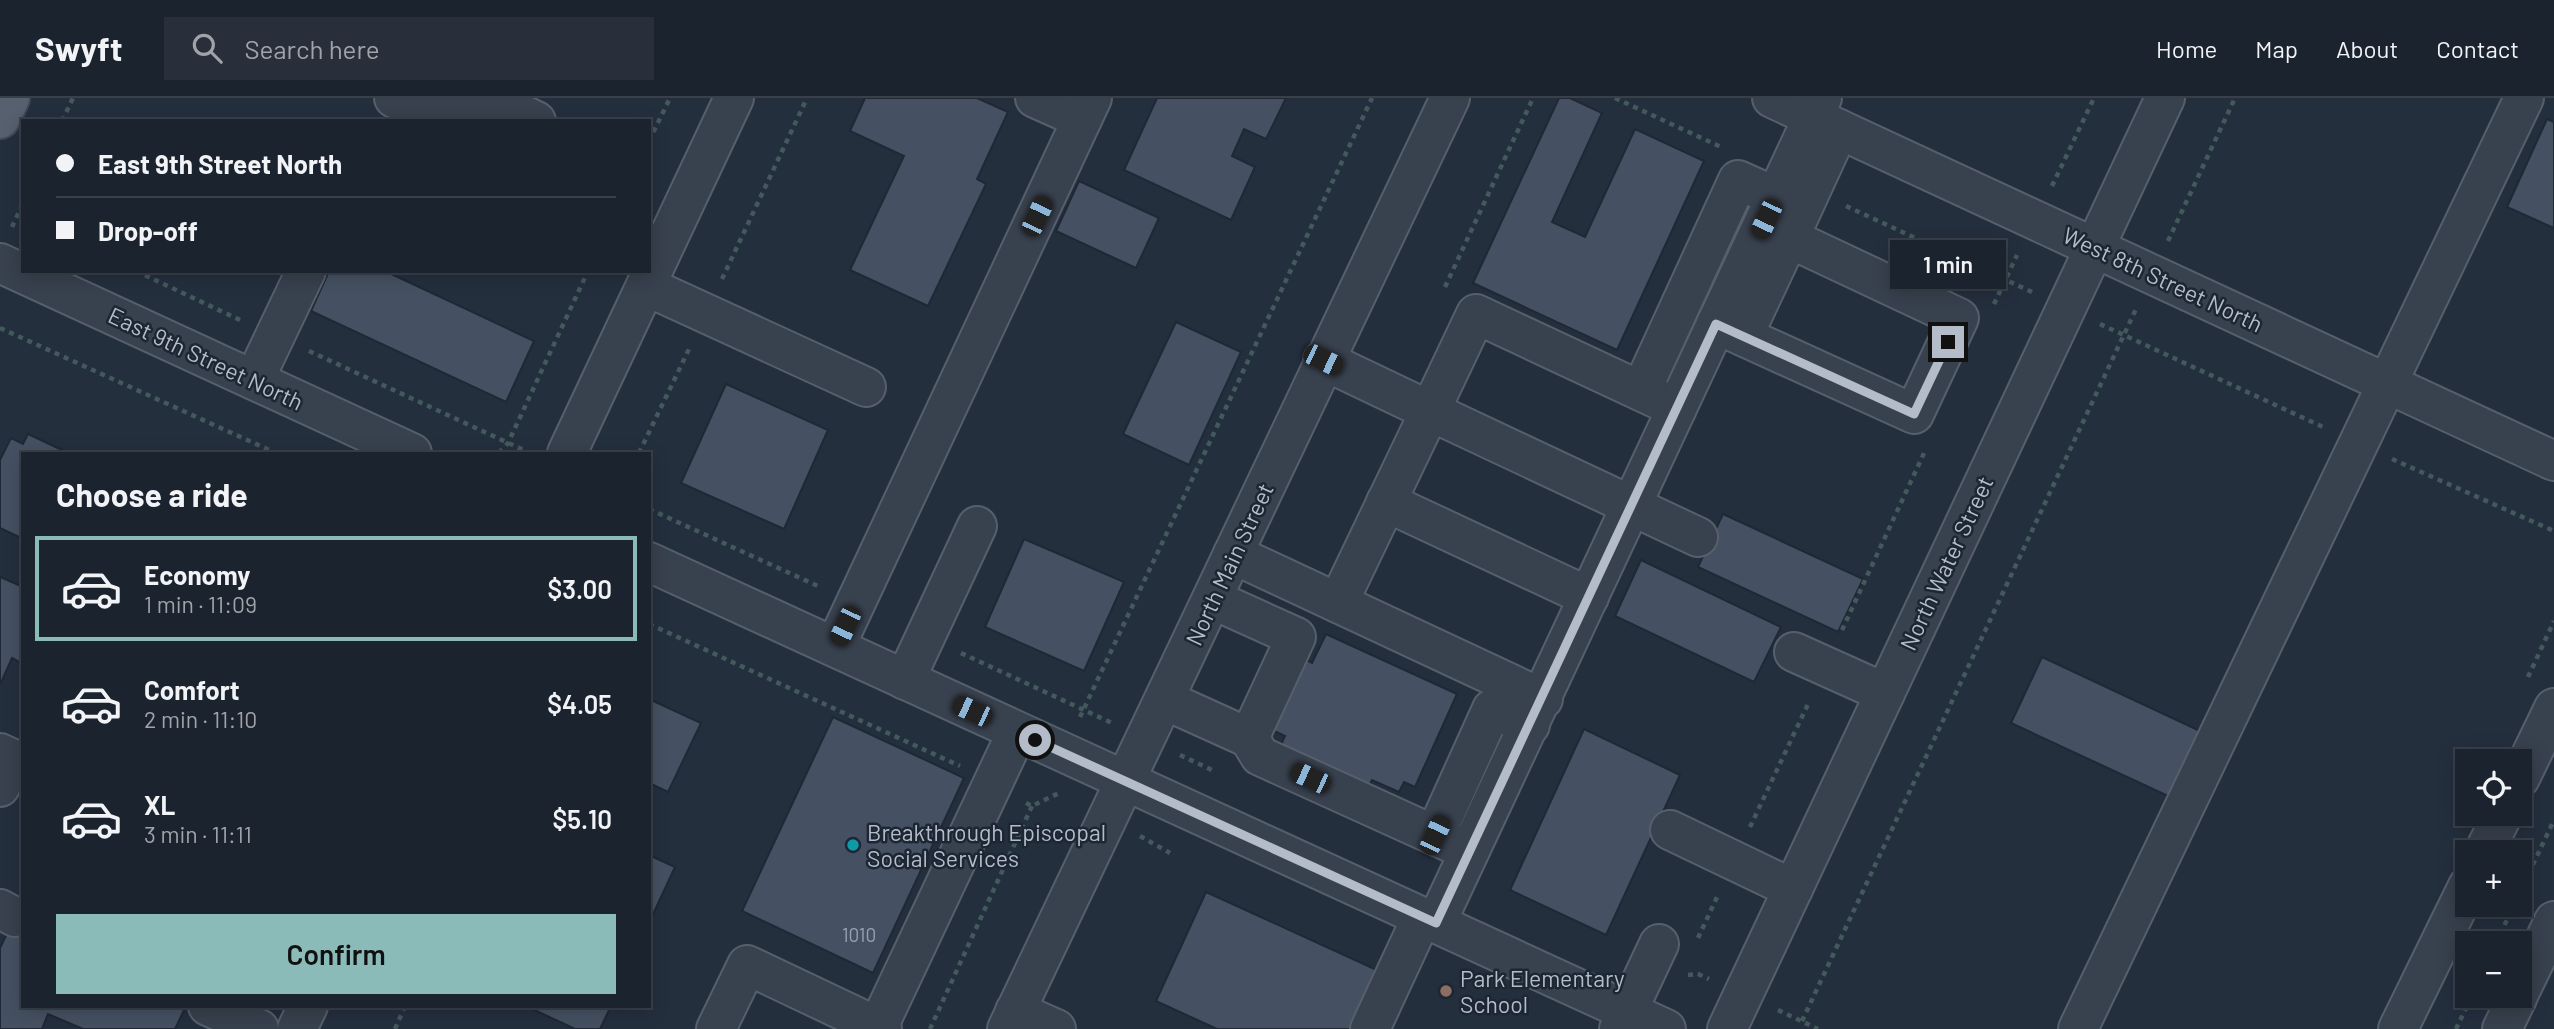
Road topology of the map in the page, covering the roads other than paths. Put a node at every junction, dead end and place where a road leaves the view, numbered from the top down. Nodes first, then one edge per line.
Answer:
1 (10, 98) edge
2 (388, 98) edge
3 (394, 98) edge
4 (734, 98) edge
5 (1035, 98) edge
6 (1450, 98) edge
7 (1772, 98) edge
8 (2165, 98) edge
9 (2524, 98) edge
10 (1087, 109) edge
11 (1825, 115) edge
12 (433, 118) edge
13 (0, 119) edge
14 (378, 119) edge
15 (532, 119) edge
16 (1776, 197) junction
17 (1789, 239) junction
18 (657, 240) edge
19 (2094, 247) junction
20 (0, 263) edge
21 (651, 265) edge
22 (21, 273) edge
23 (22, 273) edge
24 (305, 273) edge
25 (649, 273) edge
26 (646, 286) junction
27 (1730, 330) junction
28 (1323, 360) junction
29 (254, 380) junction
30 (2389, 383) junction
31 (866, 387) dead end
32 (1641, 391) junction
33 (1677, 408) junction
34 (1430, 411) junction
35 (410, 452) edge
36 (567, 452) edge
37 (2554, 461) edge
38 (1386, 502) junction
39 (1631, 507) junction
40 (977, 526) dead end
41 (1698, 537) dead end
42 (1233, 554) junction
43 (651, 563) edge
44 (1589, 597) junction
45 (1212, 599) junction
46 (1339, 603) junction
47 (835, 647) junction
48 (1810, 659) road end
49 (905, 680) junction
50 (1885, 694) junction
51 (1165, 700) junction
52 (2554, 708) edge
53 (1536, 712) junction
54 (1017, 732) junction
55 (1249, 738) junction
56 (2532, 753) edge
57 (1127, 781) junction
58 (1670, 830) dead end
59 (1435, 835) junction
60 (1469, 851) junction
61 (1793, 889) junction
62 (2455, 913) edge
63 (1429, 920) junction
64 (2554, 921) edge
65 (1680, 952) road end
66 (2532, 967) edge
67 (212, 1008) edge
68 (307, 1008) edge
69 (2512, 1008) edge
70 (1011, 1020) edge
71 (1623, 1020) edge
72 (879, 1028) edge
73 (259, 1029) edge
74 (297, 1029) edge
75 (716, 1029) edge
76 (1056, 1029) edge
77 (1370, 1029) edge
78 (1666, 1029) edge
79 (1727, 1029) edge
80 (2078, 1029) edge
81 (2398, 1029) edge
82 (2502, 1029) edge

1 - 13 main road
2 - 14 street
3 - 12 street
4 - 18 street
5 - 10 street
6 - 28 street, North Main Street
7 - 11 street, West 8th Street North
8 - 19 street, North Water Street
9 - 30 street
10 - 47 street
11 - 16 street
11 - 17 street
11 - 19 street, West 8th Street North
12 - 15 street
16 - 27 street
16 - 32 street
17 - 27 street
17 - 27 street
18 - 21 street
19 - 30 street, West 8th Street North
19 - 50 street, North Water Street
20 - 22 street, East 9th Street North
23 - 29 street, East 9th Street North
24 - 29 street
25 - 26 street
26 - 31 street
26 - 36 street
27 - 33 street
28 - 34 street
28 - 42 street, North Main Street
29 - 35 street, East 9th Street North
30 - 37 street, West 8th Street North
30 - 80 street
32 - 33 street
32 - 34 street
33 - 39 street
34 - 38 street
34 - 39 street
38 - 44 street
38 - 46 street
39 - 41 street
39 - 44 street
40 - 49 street
42 - 45 street, North Main Street
42 - 46 street
43 - 47 street
44 - 53 street
45 - 51 street, North Main Street
45 - 55 street
46 - 53 street
47 - 49 street
48 - 50 street
49 - 54 street
50 - 61 street, North Water Street
51 - 55 street
51 - 57 street, North Main Street
52 - 56 street
53 - 59 street
53 - 60 street
54 - 57 street
54 - 72 street
55 - 59 street
57 - 63 street
57 - 70 street, North Main Street
58 - 61 street
59 - 60 street
60 - 63 street
61 - 79 street, North Water Street
62 - 81 street
63 - 71 street
63 - 77 street
64 - 66 street
65 - 71 street
67 - 73 street
68 - 74 street
69 - 82 street
70 - 76 street
71 - 78 street
72 - 75 street

